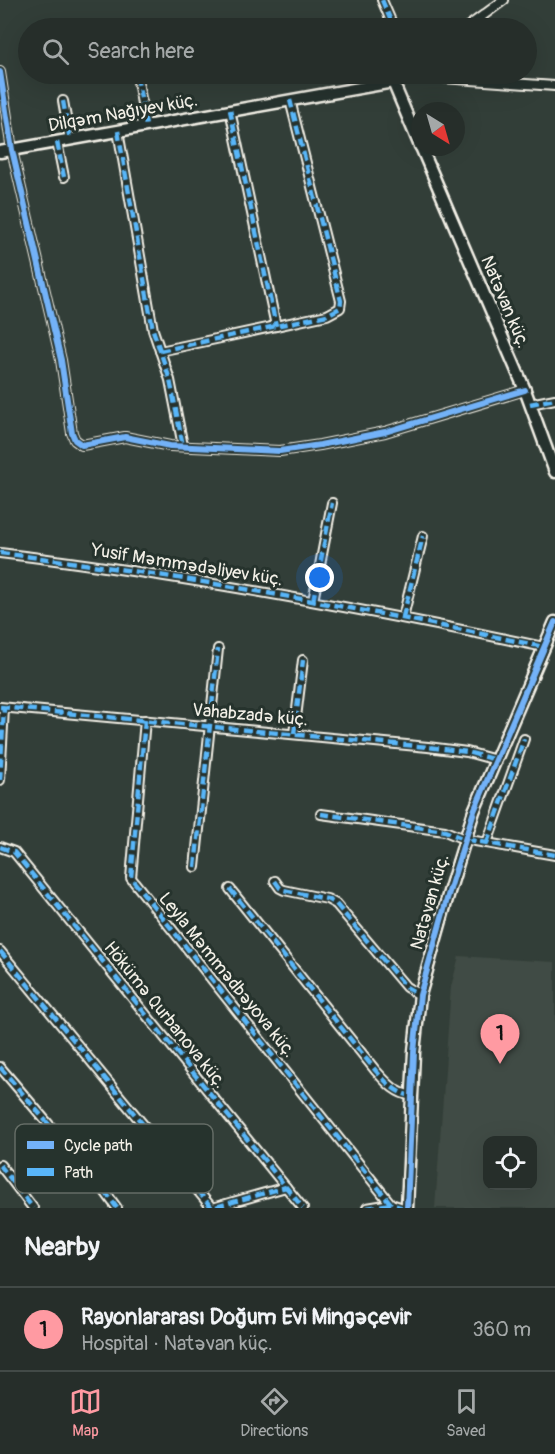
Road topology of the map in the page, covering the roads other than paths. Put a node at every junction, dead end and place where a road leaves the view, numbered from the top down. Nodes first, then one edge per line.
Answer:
1 (382, 0) edge
2 (504, 0) edge
3 (390, 18) edge
4 (480, 18) edge
5 (0, 72) edge
6 (138, 84) edge
7 (382, 84) edge
8 (394, 84) edge
9 (532, 84) edge
10 (555, 86) edge
11 (290, 100) junction
12 (63, 101) dead end
13 (230, 111) junction
14 (411, 125) edge
15 (146, 126) junction
16 (118, 131) junction
17 (70, 140) junction
18 (57, 142) junction
19 (12, 150) junction
20 (0, 152) edge
21 (424, 156) edge
22 (64, 177) dead end
23 (276, 326) junction
24 (160, 351) junction
25 (525, 390) junction
26 (555, 399) edge
27 (530, 404) junction
28 (183, 446) junction
29 (555, 472) edge
30 (332, 503) dead end
31 (423, 537) dead end
32 (0, 553) edge
33 (313, 601) junction
34 (403, 617) junction
35 (555, 622) edge
36 (544, 647) junction
37 (218, 649) dead end
38 (303, 660) dead end
39 (2, 708) edge
40 (145, 720) junction
41 (210, 726) junction
42 (294, 734) junction
43 (524, 739) dead end
44 (496, 760) junction
45 (0, 780) edge
46 (321, 814) dead end
47 (464, 839) junction
48 (487, 843) junction
49 (0, 847) edge
50 (555, 855) edge
51 (195, 867) dead end
52 (275, 881) dead end
53 (230, 889) dead end
54 (0, 951) edge
55 (420, 995) junction
56 (0, 1066) edge
57 (412, 1096) junction
58 (49, 1124) edge
59 (143, 1124) edge
60 (0, 1165) edge
61 (15, 1185) edge
62 (286, 1187) junction
63 (21, 1193) edge
64 (106, 1193) edge
65 (200, 1193) edge
66 (391, 1204) junction
67 (33, 1208) edge
68 (117, 1208) edge
69 (212, 1208) edge
70 (303, 1208) edge
71 (367, 1208) edge
72 (403, 1208) edge
73 (407, 1208) edge

1 - 3 street
2 - 4 street
5 - 19 street
6 - 15 street
7 - 11 street, Dilqəm Nağıyev küç.
8 - 14 street, Natəvan küç.
9 - 10 street
11 - 13 street, Dilqəm Nağıyev küç.
11 - 23 street
12 - 17 street
13 - 15 street, Dilqəm Nağıyev küç.
13 - 23 street
15 - 16 street, Dilqəm Nağıyev küç.
16 - 17 street, Dilqəm Nağıyev küç.
16 - 24 street
17 - 18 street, Dilqəm Nağıyev küç.
18 - 19 street, Dilqəm Nağıyev küç.
18 - 22 street
19 - 20 street, Dilqəm Nağıyev küç.
19 - 28 street
21 - 25 street, Natəvan küç.
23 - 24 street
24 - 28 street
25 - 27 street, Natəvan küç.
25 - 28 street
26 - 27 street
27 - 29 street, Natəvan küç.
30 - 33 street
31 - 34 street
32 - 33 street, Yusif Məmmədəliyev küç.
33 - 34 street, Yusif Məmmədəliyev küç.
34 - 36 street, Yusif Məmmədəliyev küç.
35 - 36 street, Natəvan küç.
36 - 44 street, Natəvan küç.
37 - 41 street
38 - 42 street
39 - 40 street, Vahabzadə küç.
39 - 45 street
40 - 41 street, Vahabzadə küç.
40 - 66 street, Leyla Məmmədbəyova küç.
41 - 42 street, Vahabzadə küç.
41 - 51 street
42 - 44 street, Vahabzadə küç.
43 - 48 street
44 - 47 street, Natəvan küç.
46 - 47 street
47 - 48 street
47 - 55 street, Natəvan küç.
48 - 50 street
49 - 62 street, Hökümə Qurbanova küç.
52 - 55 street
53 - 57 street
54 - 59 street
55 - 57 street, Natəvan küç.
56 - 58 street
57 - 73 street, Natəvan küç.
60 - 61 street
62 - 69 street
62 - 70 street, Hökümə Qurbanova küç.
63 - 67 street
64 - 68 street
65 - 69 street
66 - 71 street
66 - 72 street

